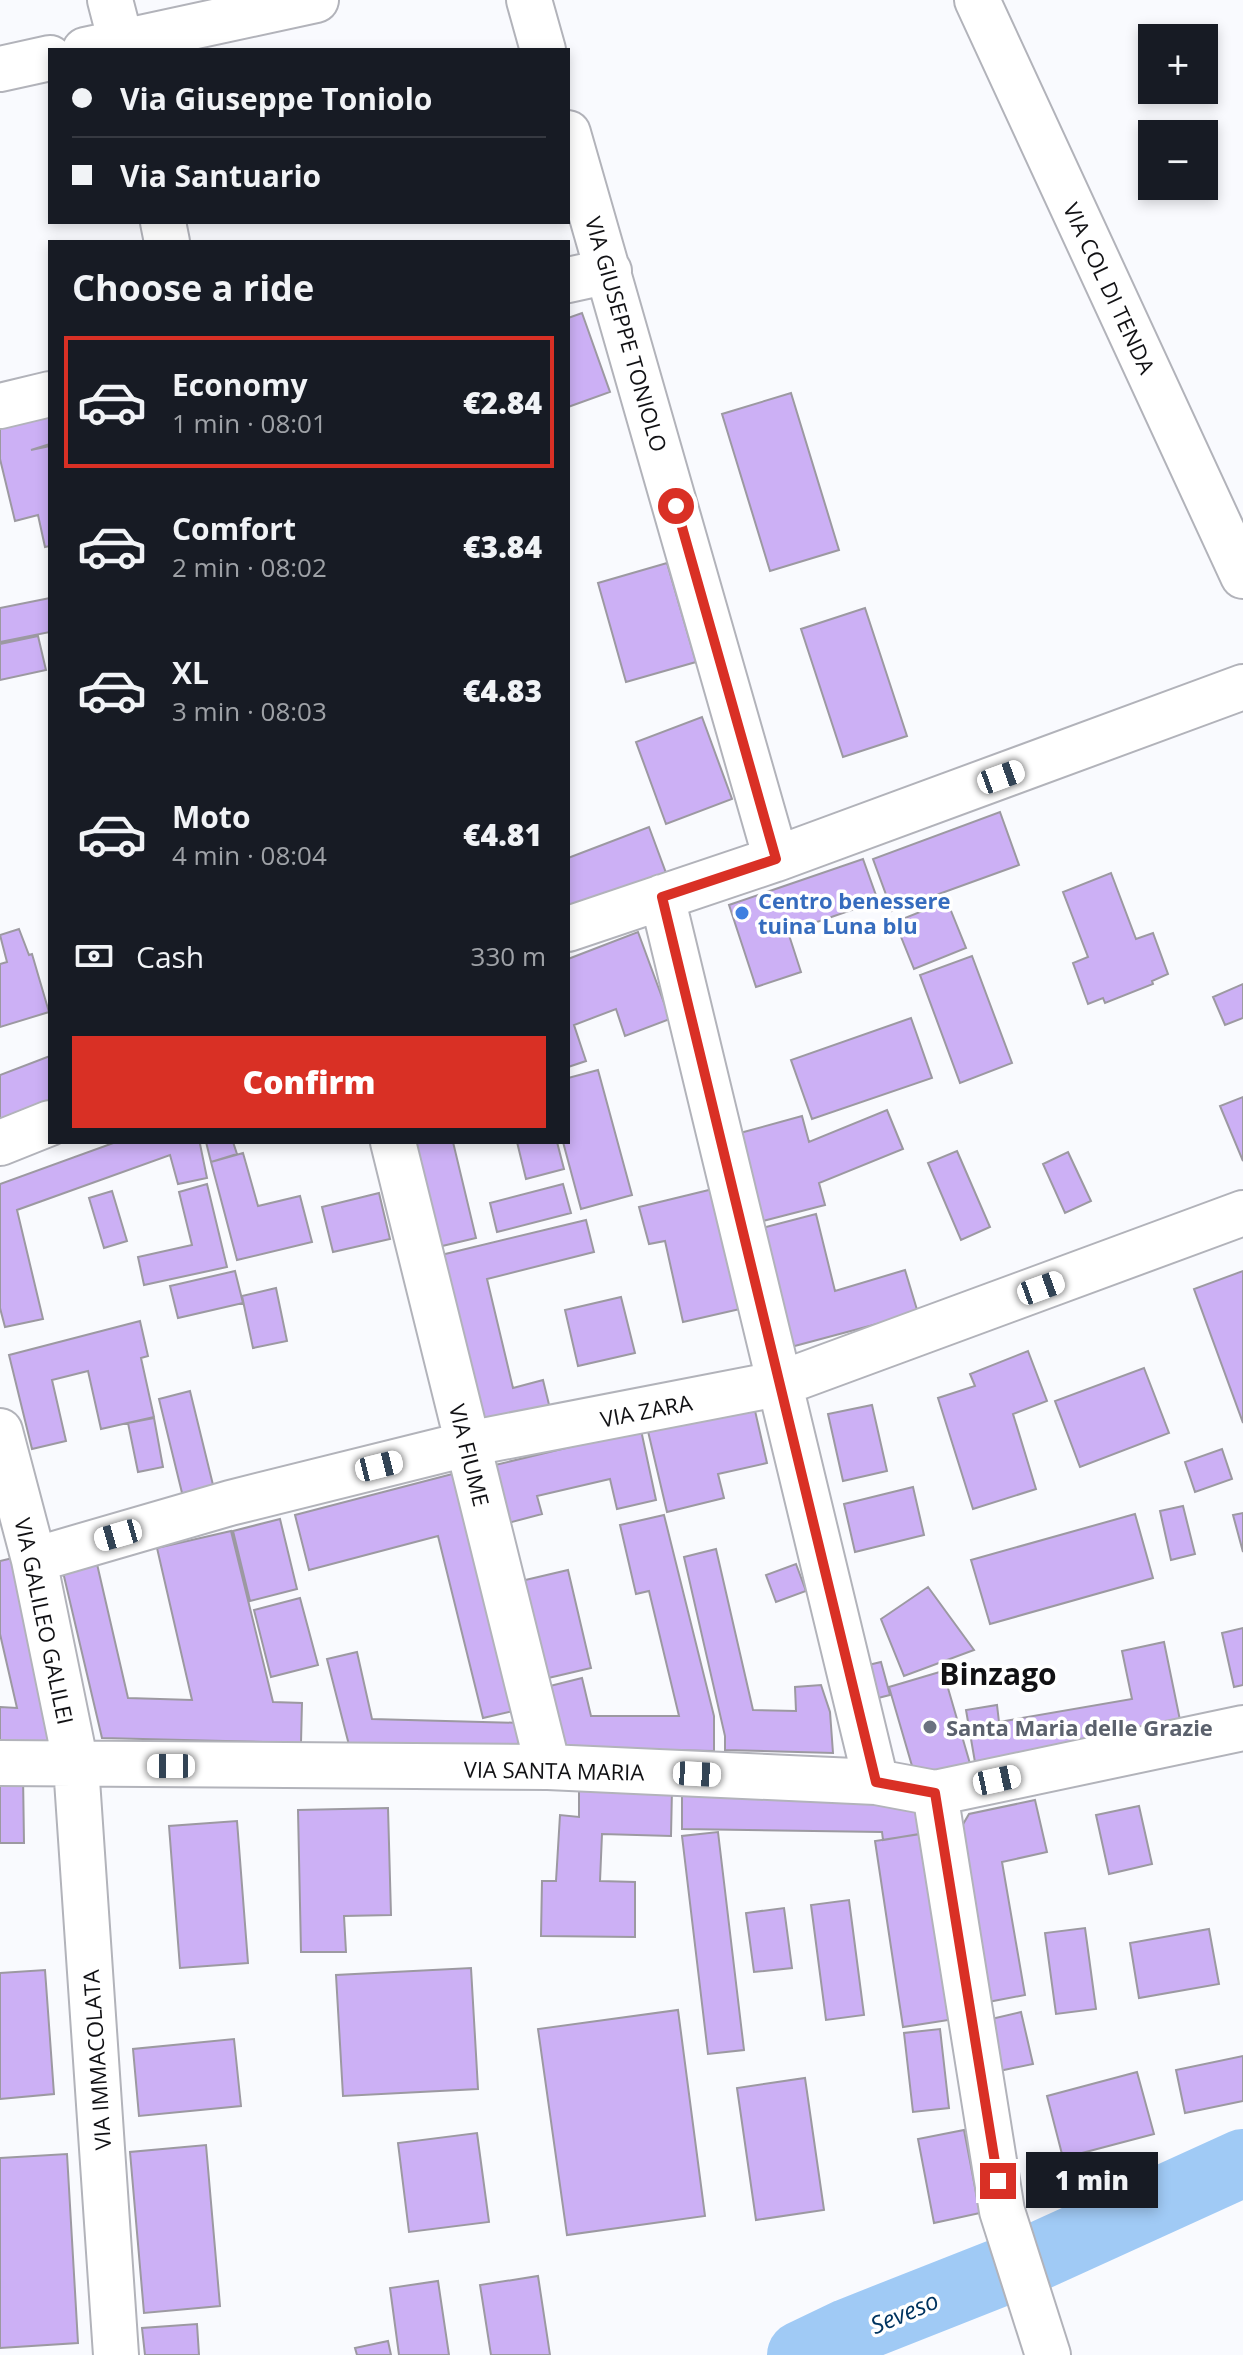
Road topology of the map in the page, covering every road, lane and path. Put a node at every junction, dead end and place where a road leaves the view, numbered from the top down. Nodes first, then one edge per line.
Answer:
1 (110, 0) edge
2 (316, 0) edge
3 (529, 0) edge
4 (977, 0) edge
5 (110, 47) edge
6 (542, 48) edge
7 (48, 58) edge
8 (0, 69) edge
9 (570, 147) edge
10 (588, 275) edge
11 (48, 394) edge
12 (0, 406) edge
13 (1243, 576) edge
14 (1243, 687) edge
15 (776, 859) junction
16 (662, 897) junction
17 (570, 928) edge
18 (48, 1124) edge
19 (0, 1143) edge
20 (393, 1144) edge
21 (1243, 1213) edge
22 (782, 1383) junction
23 (0, 1431) edge
24 (467, 1444) junction
25 (34, 1560) junction
26 (1243, 1728) edge
27 (0, 1763) edge
28 (76, 1765) junction
29 (548, 1767) junction
30 (876, 1782) junction
31 (935, 1793) junction
32 (116, 2355) edge
33 (1048, 2355) edge

1 - 5 street
2 - 5 street
3 - 6 street
4 - 13 street, VIA COL DI TENDA
7 - 8 street
9 - 10 street, VIA GIUSEPPE TONIOLO
10 - 15 street, VIA GIUSEPPE TONIOLO
11 - 12 street
14 - 15 street
15 - 16 street
16 - 17 street
16 - 22 street
18 - 19 street
20 - 24 street, VIA FIUME
21 - 22 street, VIA ZARA
22 - 24 street, VIA ZARA
22 - 30 street
23 - 25 street, VIA GALILEO GALILEI
24 - 25 street, VIA ZARA
24 - 29 street, VIA FIUME
25 - 28 street, VIA GALILEO GALILEI
26 - 31 street, VIA SANTA MARIA
27 - 28 street, VIA SANTA MARIA
28 - 29 street, VIA SANTA MARIA
28 - 32 street, VIA IMMACOLATA
29 - 30 street, VIA SANTA MARIA
30 - 31 street, VIA SANTA MARIA
31 - 33 street

